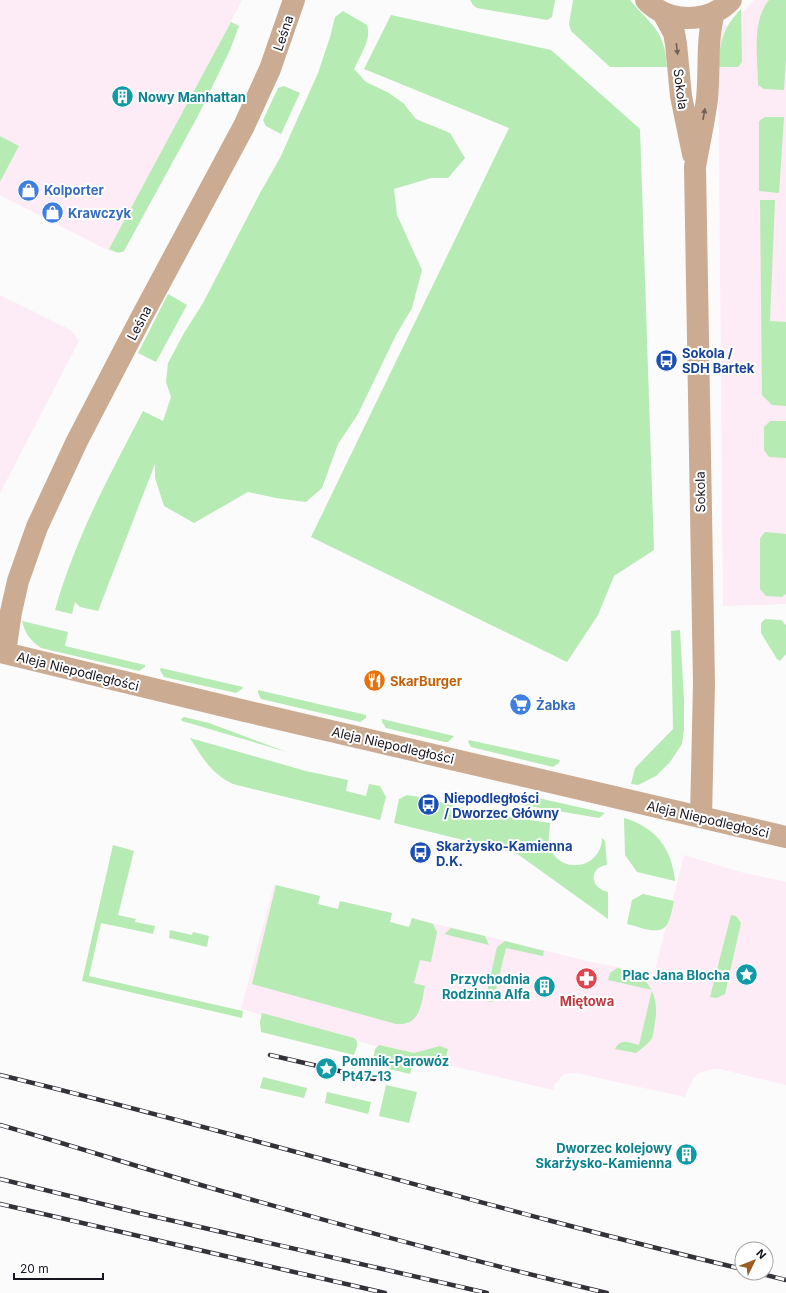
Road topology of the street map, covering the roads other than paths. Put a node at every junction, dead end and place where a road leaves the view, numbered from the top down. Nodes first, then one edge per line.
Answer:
1 (294, 0) edge
2 (646, 0) edge
3 (723, 6) edge
4 (663, 13) junction
5 (696, 167) junction
6 (3, 652) edge
7 (701, 817) junction
8 (786, 837) edge

1 - 6 street, Leśna
2 - 4 street
3 - 4 street
5 -> 3 street, Sokola
4 -> 5 street, Sokola
5 - 7 street, Sokola
6 - 7 street, Aleja Niepodległości
7 - 8 street, Aleja Niepodległości

